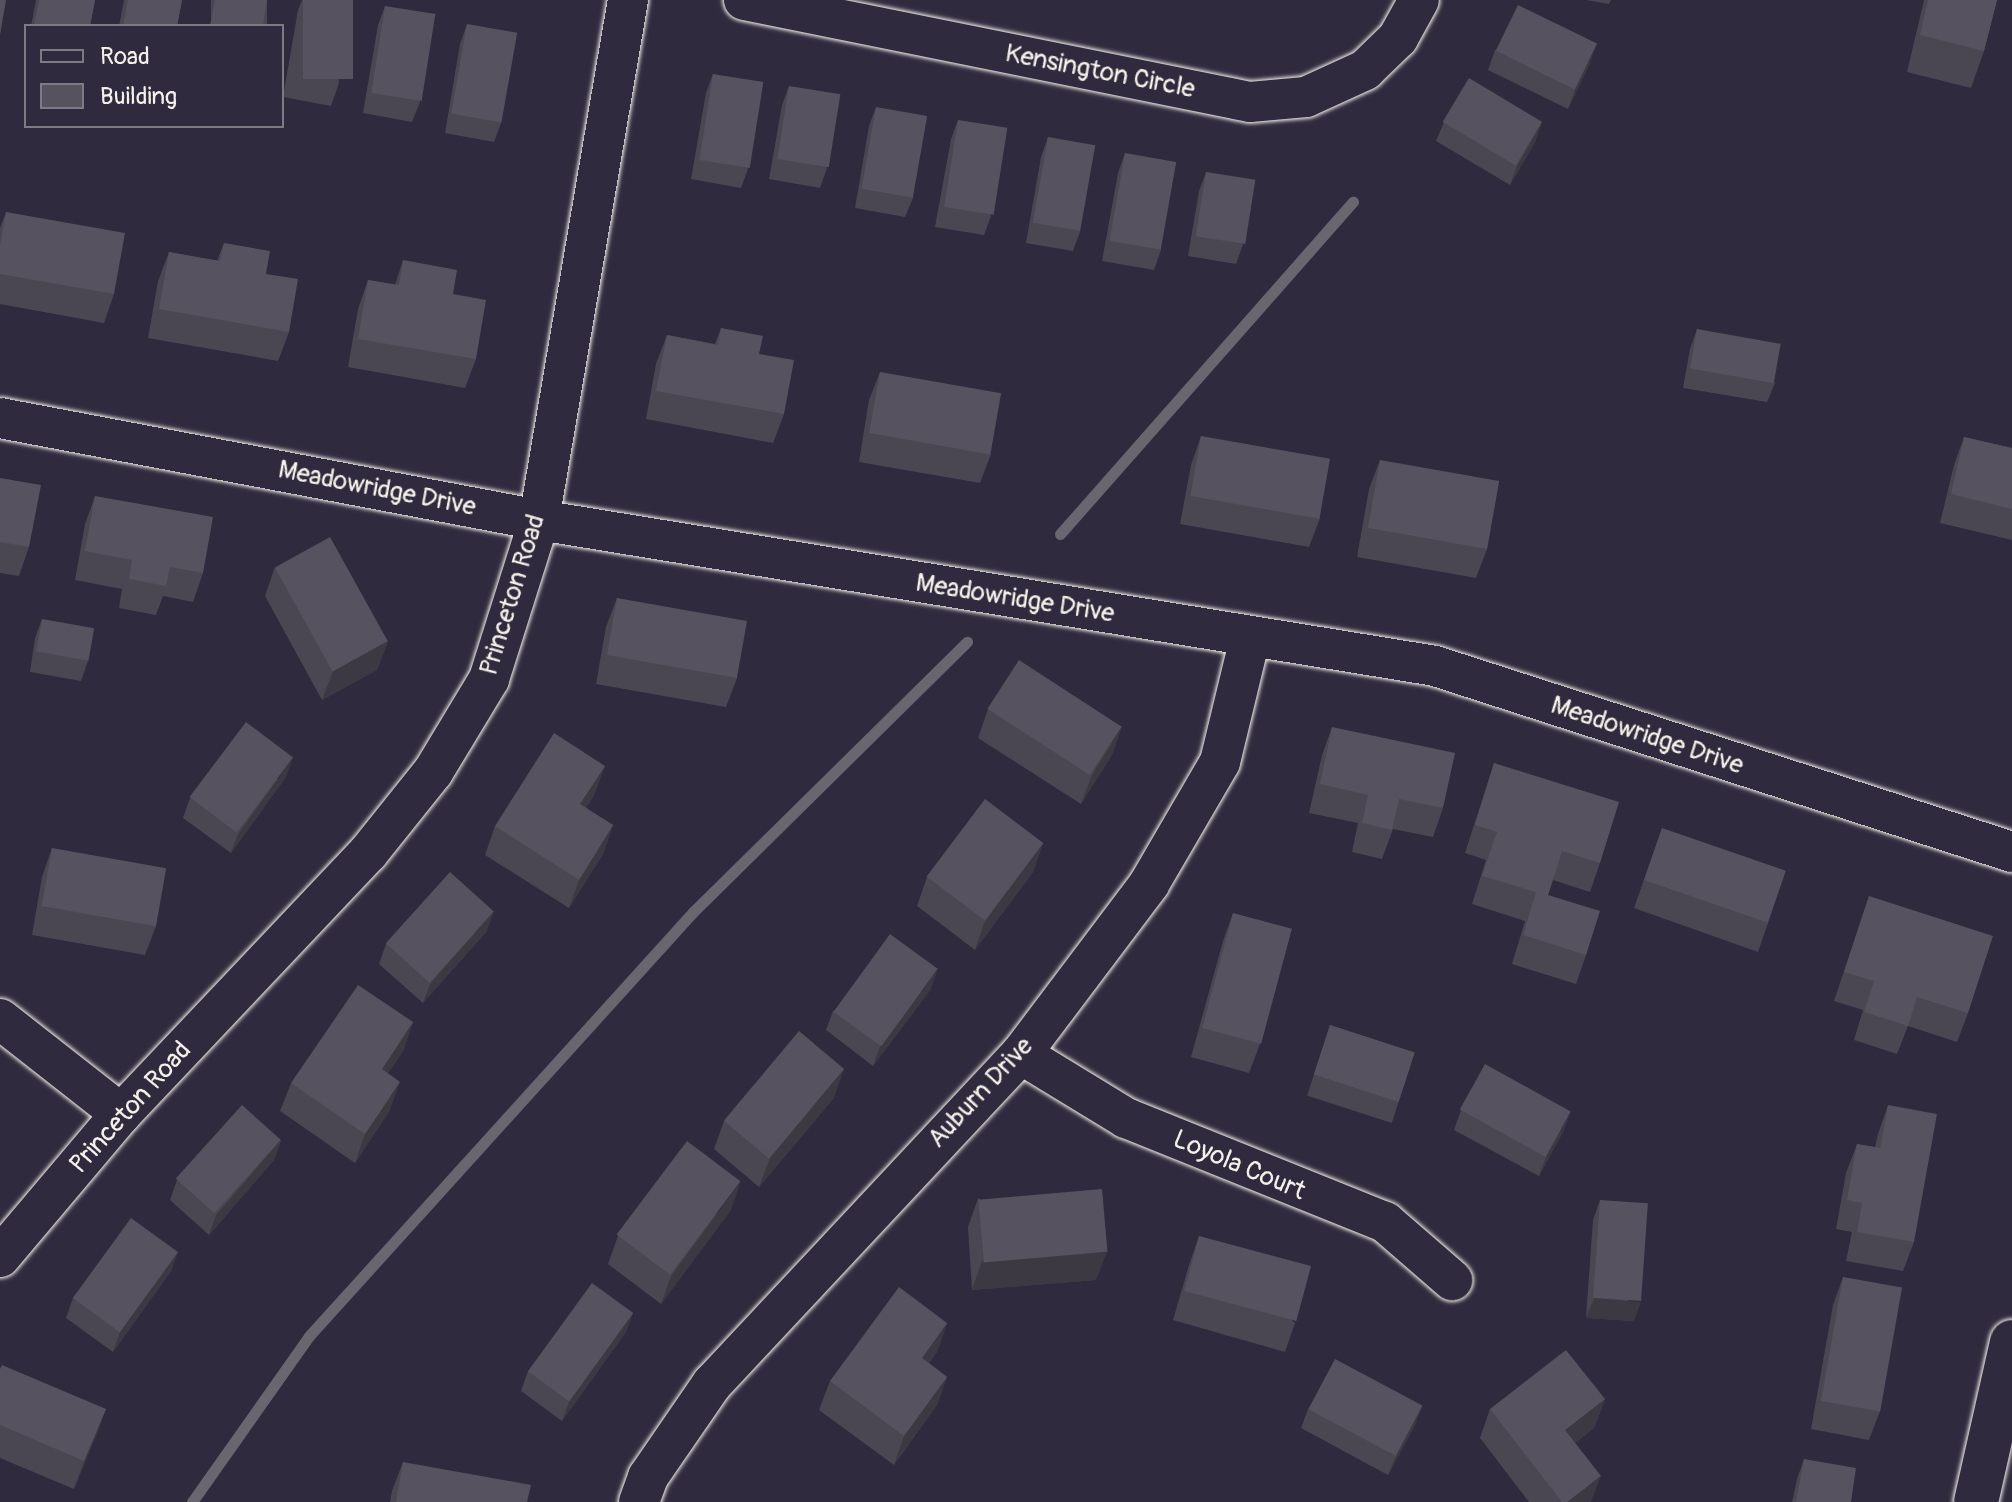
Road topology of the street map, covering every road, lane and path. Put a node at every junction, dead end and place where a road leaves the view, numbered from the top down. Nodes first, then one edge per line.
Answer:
1 (628, 0) edge
2 (744, 0) edge
3 (1419, 0) edge
4 (0, 418) edge
5 (539, 520) junction
6 (1250, 638) junction
7 (2012, 852) edge
8 (0, 1019) edge
9 (1021, 1054) junction
10 (121, 1114) junction
11 (0, 1257) edge
12 (1452, 1280) dead end
13 (2012, 1342) edge
14 (639, 1502) edge
15 (1976, 1502) edge

1 - 5 street, Princeton Road
2 - 3 street, Kensington Circle
4 - 5 street, Meadowridge Drive
5 - 6 street, Meadowridge Drive
5 - 10 street, Princeton Road
6 - 7 street, Meadowridge Drive
6 - 9 street, Auburn Drive
8 - 10 street
9 - 12 street, Loyola Court
9 - 14 street, Auburn Drive
10 - 11 street, Princeton Road
13 - 15 street

